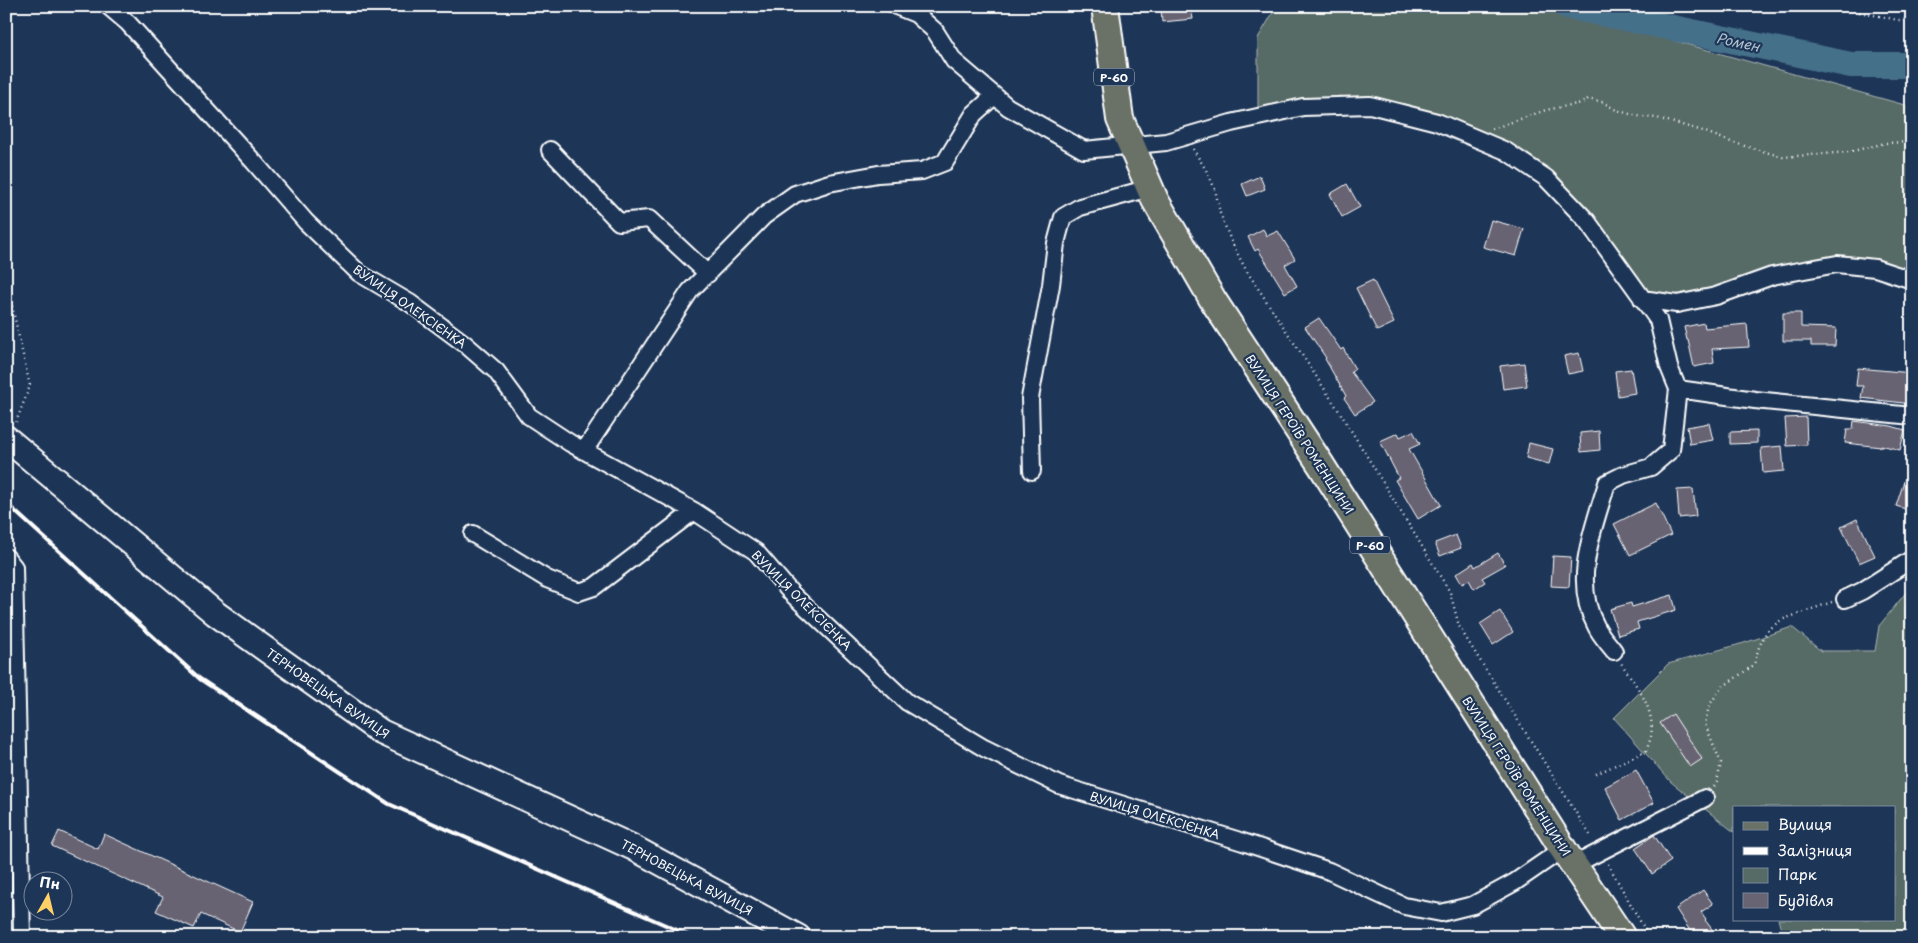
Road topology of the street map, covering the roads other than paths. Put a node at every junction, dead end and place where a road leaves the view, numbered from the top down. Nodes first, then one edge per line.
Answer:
1 (108, 6) edge
2 (896, 6) edge
3 (1105, 6) edge
4 (994, 96) junction
5 (1132, 146) junction
6 (550, 150) dead end
7 (1150, 188) junction
8 (708, 274) junction
9 (1912, 280) edge
10 (1642, 299) junction
11 (1678, 389) junction
12 (1912, 416) edge
13 (8, 439) edge
14 (584, 451) junction
15 (1032, 471) dead end
16 (694, 511) junction
17 (473, 534) dead end
18 (1912, 559) edge
19 (9, 565) edge
20 (1845, 599) road end
21 (1614, 651) road end
22 (1705, 798) road end
23 (1568, 857) junction
24 (22, 937) edge
25 (798, 937) edge
26 (1622, 937) edge

1 - 14 street, ВУЛИЦЯ ОЛЕКСІЄНКА
2 - 4 street
3 - 5 main road, ВУЛИЦЯ ГЕРОЇВ РОМЕНЩИНИ / Р-60
4 - 5 street
4 - 8 street
5 - 7 main road, ВУЛИЦЯ ГЕРОЇВ РОМЕНЩИНИ / Р-60
5 - 10 street
6 - 8 street
7 - 15 street
7 - 23 main road, ВУЛИЦЯ ГЕРОЇВ РОМЕНЩИНИ / Р-60
8 - 14 street
9 - 10 street
10 - 11 street
11 - 12 street
11 - 21 street
13 - 25 main road, ТЕРНОВЕЦЬКА ВУЛИЦЯ
14 - 16 street, ВУЛИЦЯ ОЛЕКСІЄНКА
16 - 17 street
16 - 23 street, ВУЛИЦЯ ОЛЕКСІЄНКА
18 - 20 street
19 - 24 street
22 - 23 street, ВУЛИЦЯ ОЛЕКСІЄНКА
23 - 26 main road, ВУЛИЦЯ ГЕРОЇВ РОМЕНЩИНИ / Р-60

